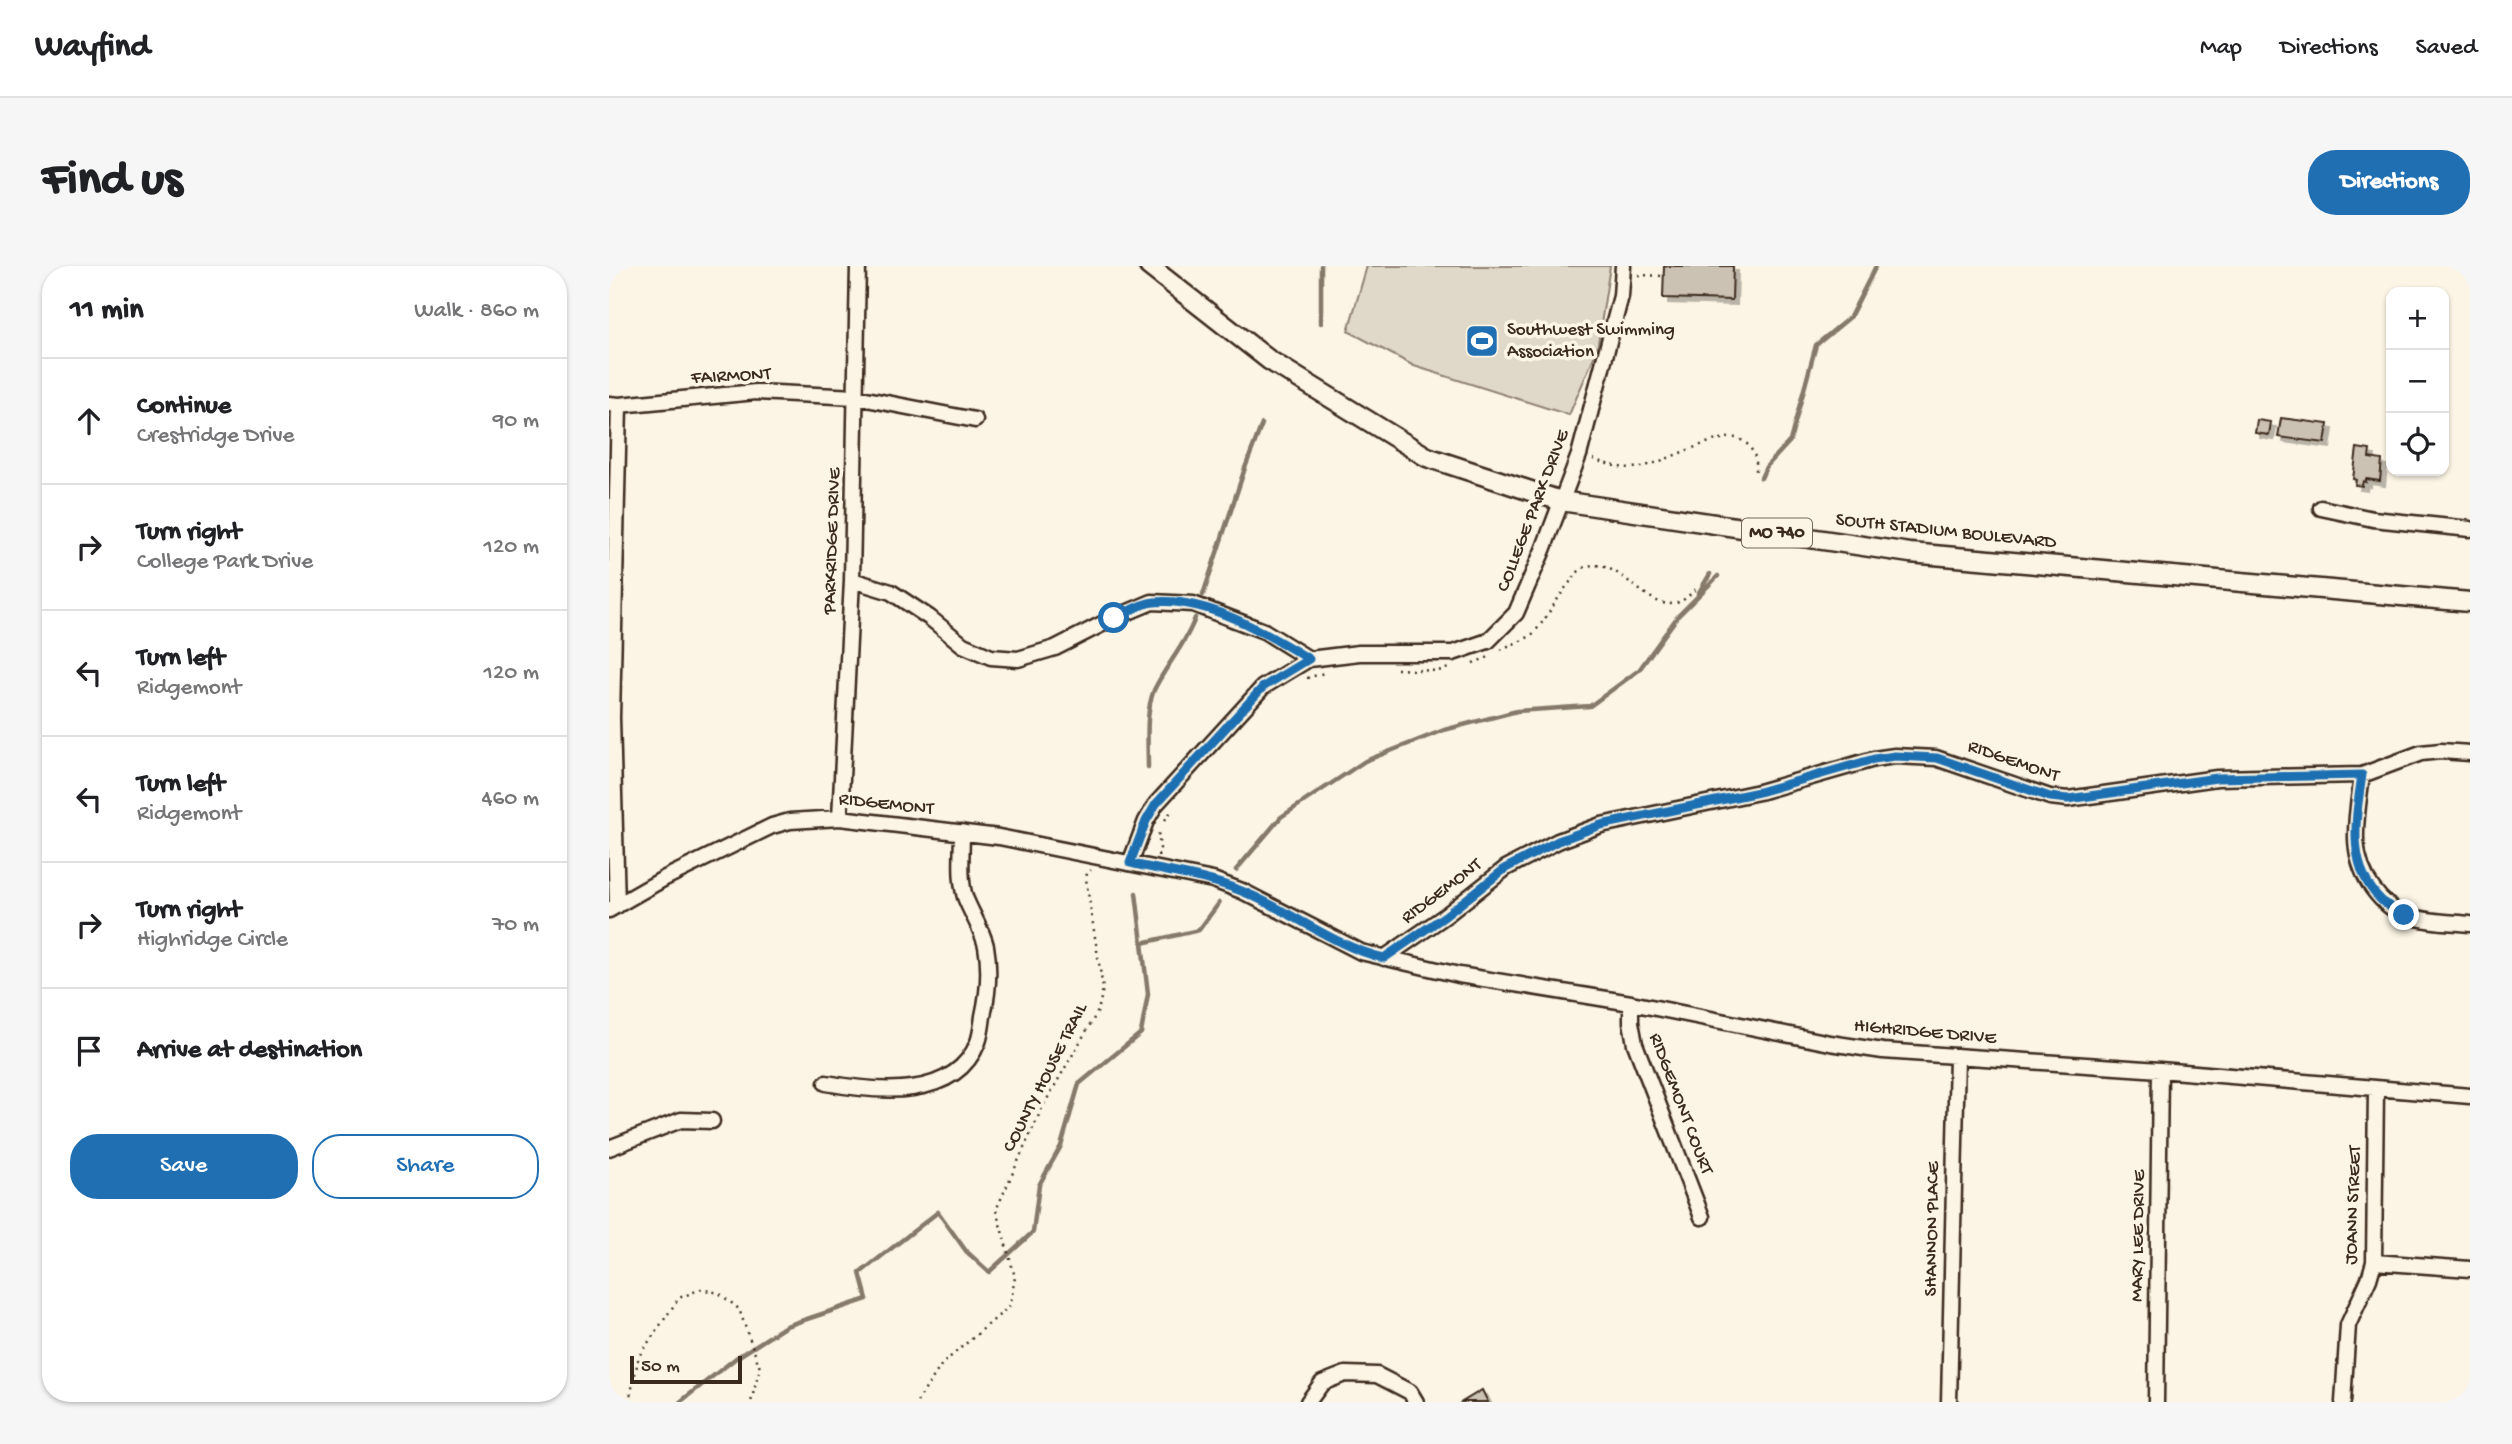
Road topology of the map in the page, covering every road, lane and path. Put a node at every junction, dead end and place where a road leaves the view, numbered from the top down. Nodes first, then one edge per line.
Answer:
1 (858, 266) edge
2 (1149, 266) edge
3 (1623, 266) edge
4 (1638, 275) dead end
5 (1664, 276) dead end
6 (856, 397) junction
7 (614, 405) edge
8 (975, 419) dead end
9 (1579, 455) junction
10 (1755, 475) dead end
11 (1562, 500) junction
12 (2321, 508) dead end
13 (2470, 529) edge
14 (852, 580) junction
15 (1696, 589) dead end
16 (2470, 602) edge
17 (1309, 659) junction
18 (1473, 663) dead end
19 (1450, 668) dead end
20 (1396, 669) dead end
21 (1330, 671) dead end
22 (1304, 679) dead end
23 (2470, 753) edge
24 (2362, 775) junction
25 (1181, 800) dead end
26 (840, 818) junction
27 (1164, 821) dead end
28 (962, 832) junction
29 (1157, 833) dead end
30 (1160, 848) dead end
31 (1130, 863) junction
32 (1097, 868) dead end
33 (613, 908) edge
34 (2470, 924) edge
35 (1384, 958) junction
36 (1631, 1003) junction
37 (1957, 1056) junction
38 (2160, 1070) junction
39 (826, 1083) dead end
40 (2376, 1089) junction
41 (2470, 1096) edge
42 (712, 1121) dead end
43 (609, 1148) edge
44 (1702, 1217) dead end
45 (2374, 1262) junction
46 (2470, 1269) edge
47 (629, 1402) edge
48 (751, 1402) edge
49 (917, 1402) edge
50 (1308, 1402) edge
51 (1416, 1402) edge
52 (1949, 1402) edge
53 (2155, 1402) edge
54 (2343, 1402) edge

1 - 6 street, PARKRIDGE DRIVE
2 - 11 main road, SOUTH STADIUM BOULEVARD / MO 740
3 - 9 street, COLLEGE PARK DRIVE
4 - 5 path
6 - 7 street, FAIRMONT
6 - 8 street, FAIRMONT
6 - 14 street, PARKRIDGE DRIVE
7 - 33 street
9 - 10 path
9 - 11 street, COLLEGE PARK DRIVE
11 - 16 main road, SOUTH STADIUM BOULEVARD / MO 740
11 - 17 street, COLLEGE PARK DRIVE
12 - 13 street
14 - 17 street
14 - 26 street, PARKRIDGE DRIVE
15 - 18 path
17 - 31 street, COLLEGE PARK DRIVE
19 - 20 path
21 - 22 path
23 - 24 street, RIDGEMONT
24 - 34 street
24 - 35 street, RIDGEMONT
25 - 27 path
26 - 28 street, RIDGEMONT
26 - 33 street, RIDGEMONT
28 - 31 street, RIDGEMONT
28 - 39 street
29 - 30 path
31 - 35 street, RIDGEMONT
32 - 49 path, COUNTY HOUSE TRAIL
35 - 36 street, HIGHRIDGE DRIVE
36 - 37 street, HIGHRIDGE DRIVE
36 - 44 street, RIDGEMONT COURT
37 - 38 street, HIGHRIDGE DRIVE
37 - 52 street, SHANNON PLACE
38 - 40 street, HIGHRIDGE DRIVE
38 - 53 street, MARY LEE DRIVE
40 - 41 street, HIGHRIDGE DRIVE
40 - 45 street, JOANN STREET
42 - 43 street
45 - 46 street
45 - 54 street, JOANN STREET
47 - 48 path
50 - 51 street

